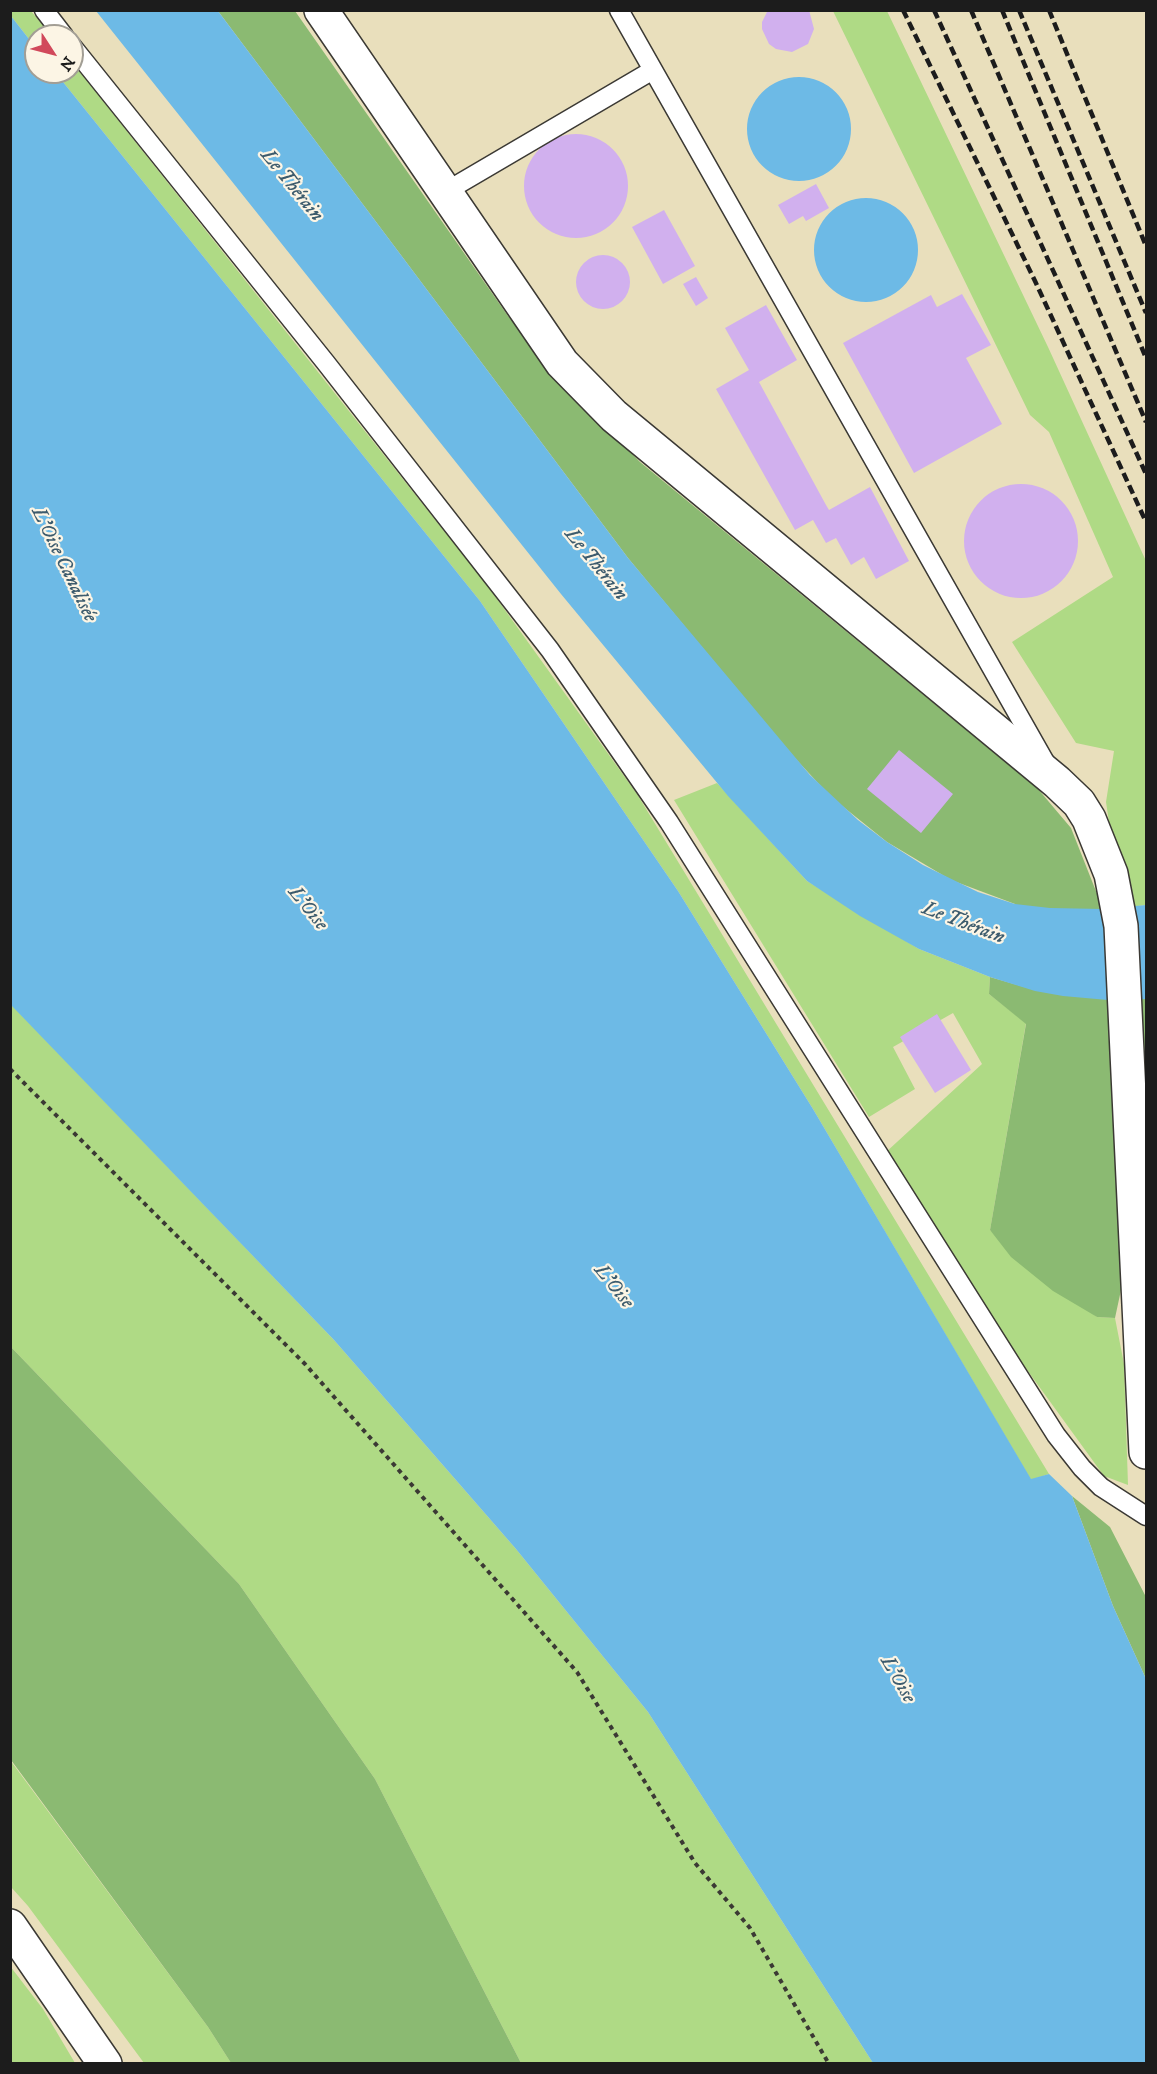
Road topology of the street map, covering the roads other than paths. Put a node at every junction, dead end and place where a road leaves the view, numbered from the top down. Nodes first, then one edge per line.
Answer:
1 (44, 10) edge
2 (321, 10) edge
3 (619, 10) edge
4 (55, 24) edge
5 (84, 61) edge
6 (653, 70) junction
7 (445, 192) junction
8 (1057, 782) junction
9 (1146, 1452) edge
10 (1146, 1516) edge
11 (10, 1926) edge
12 (105, 2064) edge

1 - 4 lane
2 - 7 street
3 - 6 lane
5 - 10 lane
6 - 7 lane
6 - 8 lane
7 - 8 street
8 - 9 street
11 - 12 street

